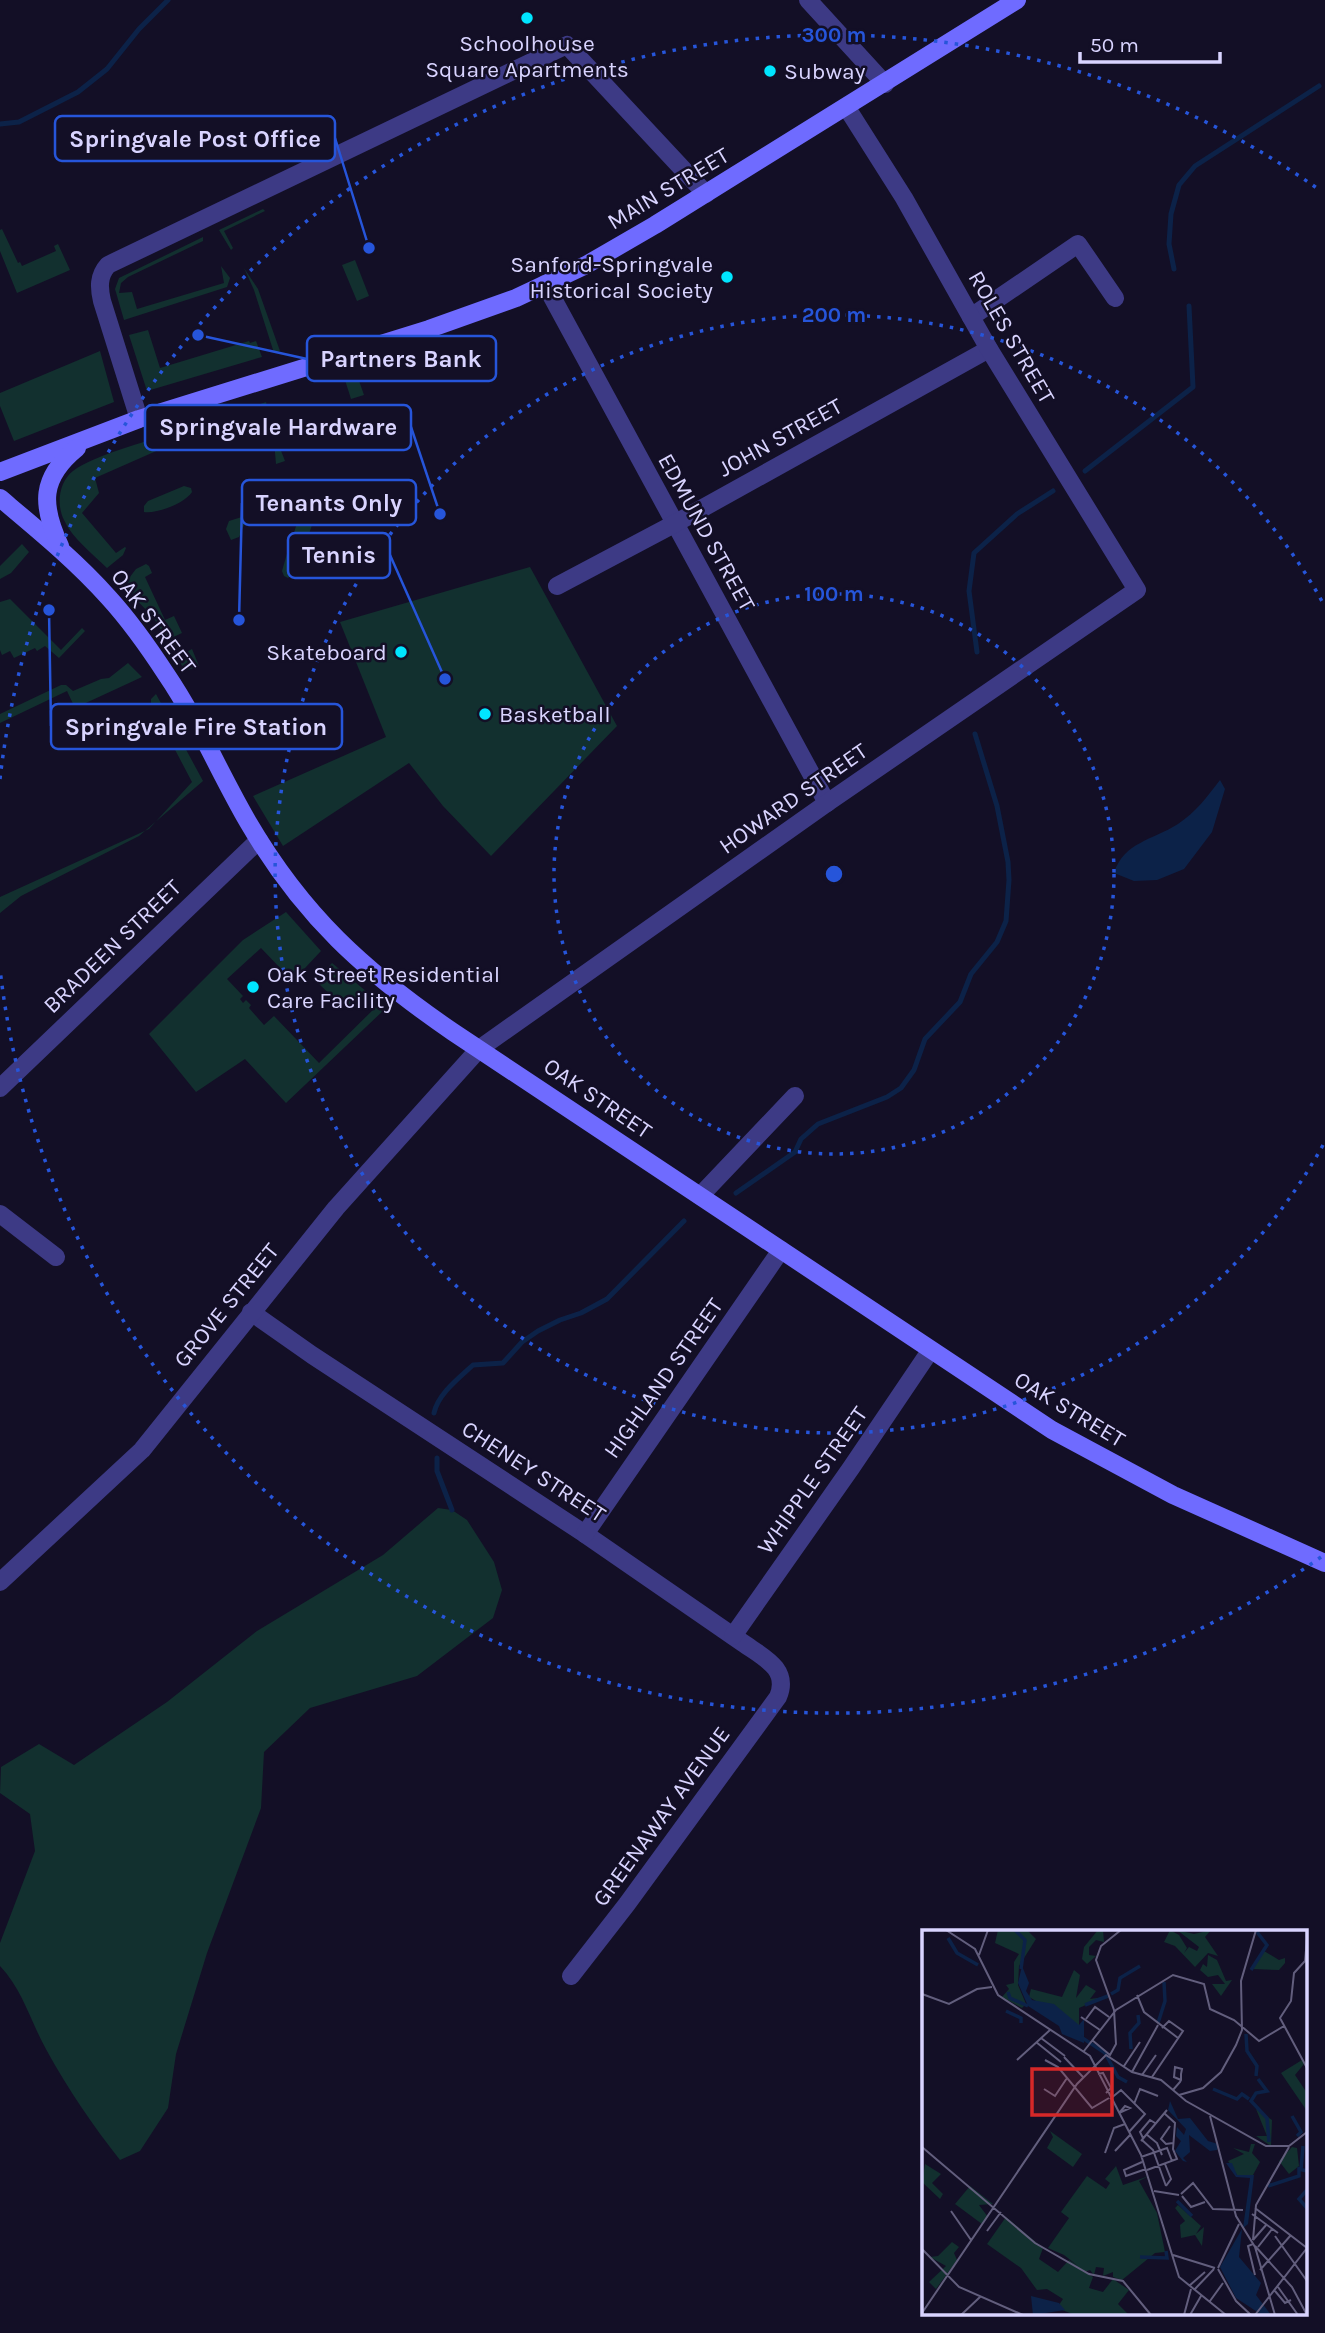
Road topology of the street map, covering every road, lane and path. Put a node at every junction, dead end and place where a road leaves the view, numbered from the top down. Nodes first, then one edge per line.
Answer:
1 (808, 0) edge
2 (1017, 0) edge
3 (885, 84) junction
4 (846, 108) junction
5 (706, 194) junction
6 (545, 284) junction
7 (1115, 298) dead end
8 (971, 317) junction
9 (989, 349) junction
10 (139, 419) junction
11 (92, 437) junction
12 (0, 472) edge
13 (0, 498) edge
14 (674, 524) junction
15 (61, 549) junction
16 (557, 586) dead end
17 (1137, 590) joint
18 (827, 803) junction
19 (259, 840) junction
20 (480, 1048) junction
21 (0, 1087) edge
22 (795, 1096) dead end
23 (699, 1196) junction
24 (0, 1214) edge
25 (781, 1250) junction
26 (56, 1257) dead end
27 (251, 1312) junction
28 (930, 1350) junction
29 (585, 1534) junction
30 (1325, 1563) edge
31 (0, 1582) edge
32 (733, 1636) junction
33 (782, 1680) joint
34 (571, 1976) dead end

1 - 3 street
2 - 3 main road, MAIN STREET
3 - 4 main road, MAIN STREET
4 - 5 main road, MAIN STREET
4 - 8 street, ROLES STREET
5 - 6 main road, MAIN STREET
5 - 10 street
6 - 10 main road, MAIN STREET
6 - 14 street, EDMUND STREET
7 - 8 street
8 - 9 street, ROLES STREET
9 - 14 street, JOHN STREET
9 - 17 street, ROLES STREET
10 - 11 main road, MAIN STREET
11 - 12 main road, MAIN STREET
11 - 15 main road
13 - 15 main road, OAK STREET
14 - 16 street, JOHN STREET
14 - 18 street, EDMUND STREET
15 - 19 main road, OAK STREET
17 - 18 street, HOWARD STREET
18 - 20 street, HOWARD STREET
19 - 20 main road, OAK STREET
19 - 21 street, BRADEEN STREET
20 - 23 main road, OAK STREET
20 - 27 street, GROVE STREET
22 - 23 street
23 - 25 main road, OAK STREET
24 - 26 street
25 - 28 main road, OAK STREET
25 - 29 street, HIGHLAND STREET
27 - 29 street, CHENEY STREET
27 - 31 street, GROVE STREET
28 - 30 main road, OAK STREET
28 - 32 street, WHIPPLE STREET
29 - 32 street, CHENEY STREET
32 - 33 street, CHENEY STREET
33 - 34 street, GREENAWAY AVENUE

